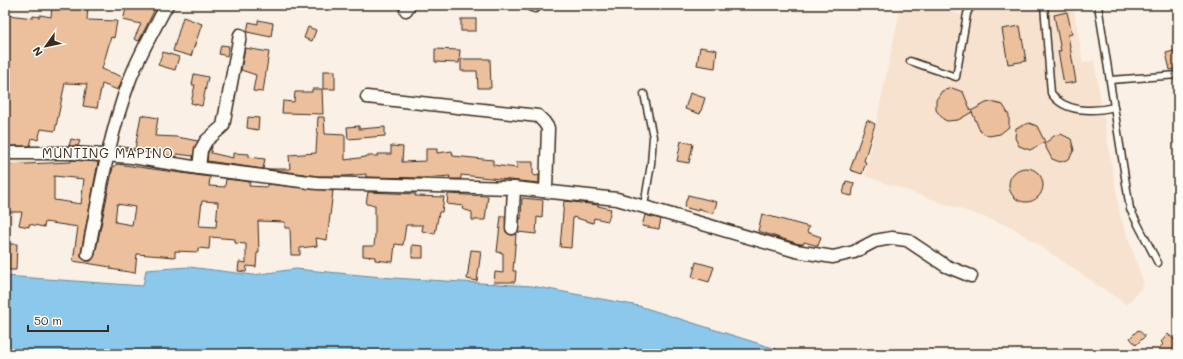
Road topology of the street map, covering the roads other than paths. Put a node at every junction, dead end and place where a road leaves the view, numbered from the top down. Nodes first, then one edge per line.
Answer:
1 (166, 5) edge
2 (974, 5) edge
3 (1044, 5) edge
4 (1098, 5) edge
5 (240, 35) dead end
6 (910, 61) dead end
7 (1178, 75) edge
8 (1110, 80) junction
9 (644, 94) dead end
10 (367, 97) dead end
11 (1114, 107) junction
12 (5, 153) edge
13 (107, 156) junction
14 (199, 168) junction
15 (514, 188) junction
16 (546, 190) junction
17 (644, 206) junction
18 (512, 228) dead end
19 (88, 254) dead end
20 (1158, 264) dead end
21 (971, 276) dead end

1 - 13 street
2 - 6 lane
3 - 11 lane
4 - 8 lane
5 - 14 street
7 - 8 lane
8 - 11 lane
9 - 17 lane
10 - 16 street
11 - 20 lane
12 - 13 street
13 - 14 street
13 - 19 street
14 - 15 street
15 - 16 street
15 - 18 street
16 - 17 street
17 - 21 street

